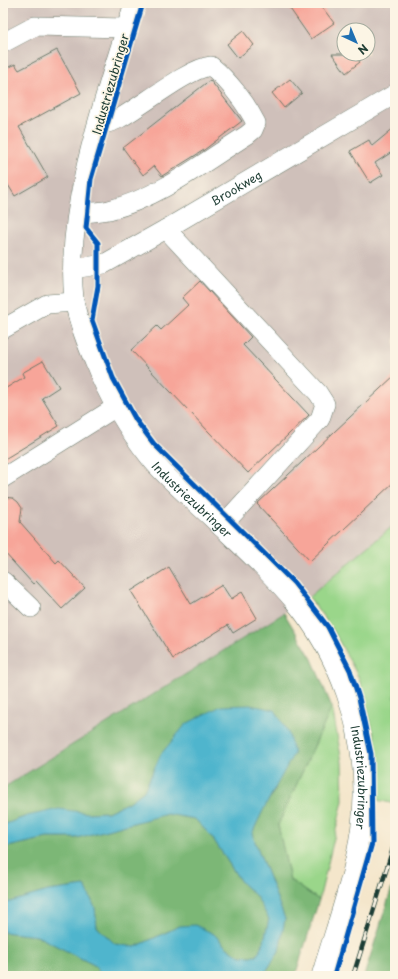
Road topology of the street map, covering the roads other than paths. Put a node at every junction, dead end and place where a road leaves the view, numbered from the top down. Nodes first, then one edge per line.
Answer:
1 (134, 3) edge
2 (126, 28) junction
3 (3, 43) edge
4 (395, 94) edge
5 (97, 126) junction
6 (78, 214) junction
7 (166, 229) junction
8 (73, 269) junction
9 (74, 302) junction
10 (3, 329) edge
11 (116, 407) junction
12 (3, 478) edge
13 (221, 527) junction
14 (3, 581) edge
15 (31, 608) dead end
16 (321, 976) edge

1 - 2 street, Industriezubringer
2 - 3 street
2 - 5 street, Industriezubringer
4 - 7 street, Brookweg
5 - 6 street, Industriezubringer
5 - 6 street
6 - 8 street, Industriezubringer
7 - 8 street, Brookweg
7 - 13 street
8 - 9 street, Industriezubringer
9 - 10 street
9 - 11 street, Industriezubringer
11 - 12 street
11 - 13 street, Industriezubringer
13 - 16 street, Industriezubringer
14 - 15 street

